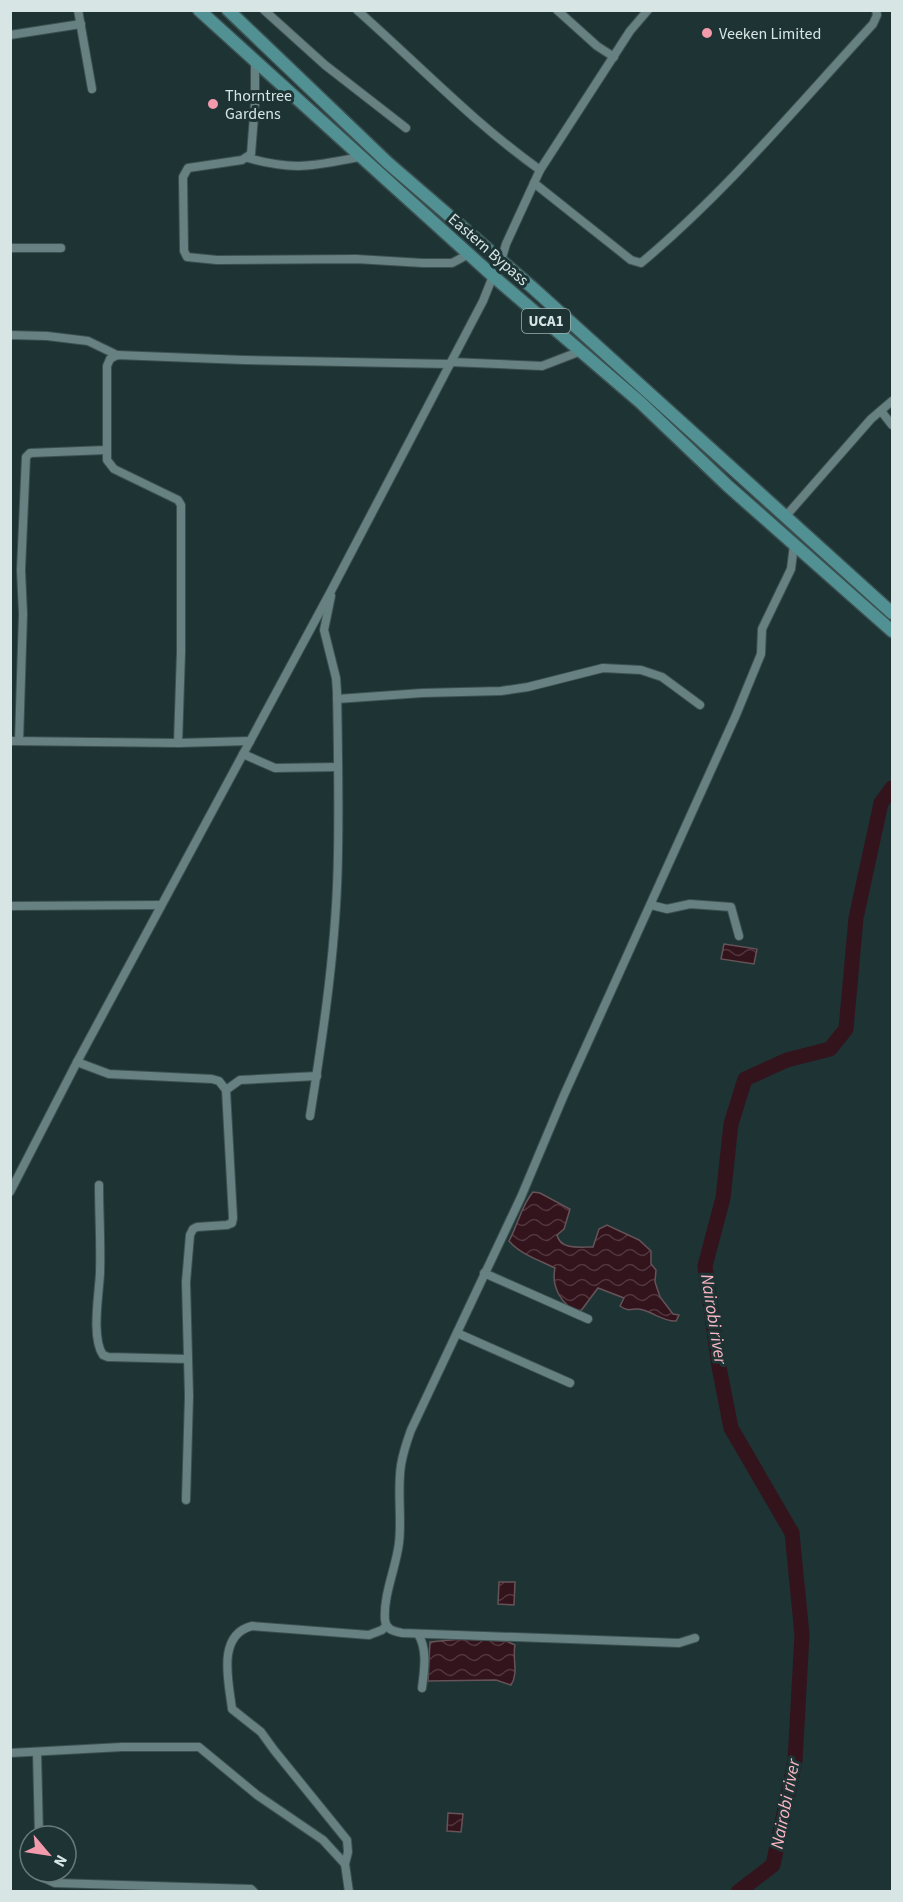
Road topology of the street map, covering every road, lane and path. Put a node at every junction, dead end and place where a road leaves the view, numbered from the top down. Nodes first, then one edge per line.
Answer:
1 (78, 10) edge
2 (200, 10) edge
3 (228, 10) edge
4 (264, 10) edge
5 (357, 10) edge
6 (557, 10) edge
7 (648, 10) edge
8 (876, 10) edge
9 (81, 24) junction
10 (10, 34) edge
11 (614, 57) junction
12 (255, 60) junction
13 (92, 89) dead end
14 (406, 128) dead end
15 (360, 157) junction
16 (248, 158) junction
17 (540, 170) junction
18 (534, 183) junction
19 (10, 248) edge
20 (61, 248) dead end
21 (469, 254) junction
22 (501, 261) junction
23 (493, 276) junction
24 (10, 335) edge
25 (582, 351) junction
26 (117, 355) junction
27 (450, 363) junction
28 (892, 401) edge
29 (881, 411) junction
30 (892, 425) edge
31 (106, 450) junction
32 (784, 517) junction
33 (794, 545) junction
34 (332, 591) junction
35 (892, 614) edge
36 (892, 631) edge
37 (337, 699) junction
38 (700, 705) dead end
39 (15, 741) edge
40 (250, 741) junction
41 (178, 743) junction
42 (243, 753) junction
43 (338, 767) junction
44 (161, 905) junction
45 (651, 905) junction
46 (10, 906) edge
47 (739, 936) dead end
48 (77, 1062) junction
49 (317, 1076) junction
50 (226, 1090) junction
51 (310, 1116) dead end
52 (99, 1185) dead end
53 (10, 1192) edge
54 (484, 1273) junction
55 (588, 1319) dead end
56 (457, 1333) junction
57 (188, 1359) junction
58 (570, 1383) dead end
59 (186, 1500) dead end
60 (386, 1626) junction
61 (418, 1634) junction
62 (695, 1638) dead end
63 (422, 1688) dead end
64 (37, 1752) junction
65 (10, 1754) edge
66 (39, 1824) edge
67 (345, 1864) junction
68 (61, 1884) edge
69 (78, 1888) edge
70 (254, 1892) edge
71 (349, 1892) edge

1 - 9 street
2 - 12 main road, Eastern Bypass / UCA1
3 - 22 main road, Eastern Bypass / UCA1
4 - 14 street
5 - 17 street
6 - 11 street
7 - 11 street
8 - 18 street
9 - 10 street
9 - 13 street
11 - 17 street
12 - 15 main road, Eastern Bypass / UCA1
12 - 16 street
15 - 16 street
15 - 21 main road, Eastern Bypass / UCA1
16 - 21 street
17 - 18 street
18 - 22 street
19 - 20 street
21 - 23 main road, Eastern Bypass / UCA1
22 - 32 main road, Eastern Bypass / UCA1
23 - 25 main road, Eastern Bypass / UCA1
23 - 27 street
24 - 26 street
25 - 27 street
25 - 33 main road, Eastern Bypass / UCA1
26 - 27 street
26 - 31 street
27 - 34 street
28 - 29 street
29 - 30 street
29 - 32 street
31 - 39 street
31 - 41 street
32 - 35 main road, Eastern Bypass / UCA1
33 - 36 main road, Eastern Bypass / UCA1
33 - 45 street
34 - 37 street
34 - 40 street
37 - 38 street
37 - 43 street
39 - 41 street
40 - 41 street
40 - 42 street
42 - 43 street
42 - 44 street
43 - 49 street
44 - 46 street
44 - 48 street
45 - 47 street
45 - 54 street
48 - 50 street
48 - 53 street
49 - 50 street
49 - 51 street
50 - 57 street
52 - 57 street
54 - 55 street
54 - 56 street
56 - 58 street
56 - 60 street
57 - 59 street
60 - 61 street
60 - 67 street
61 - 62 street
61 - 63 street
64 - 65 street
64 - 66 street
64 - 67 street
67 - 71 street
68 - 69 street
69 - 70 street

